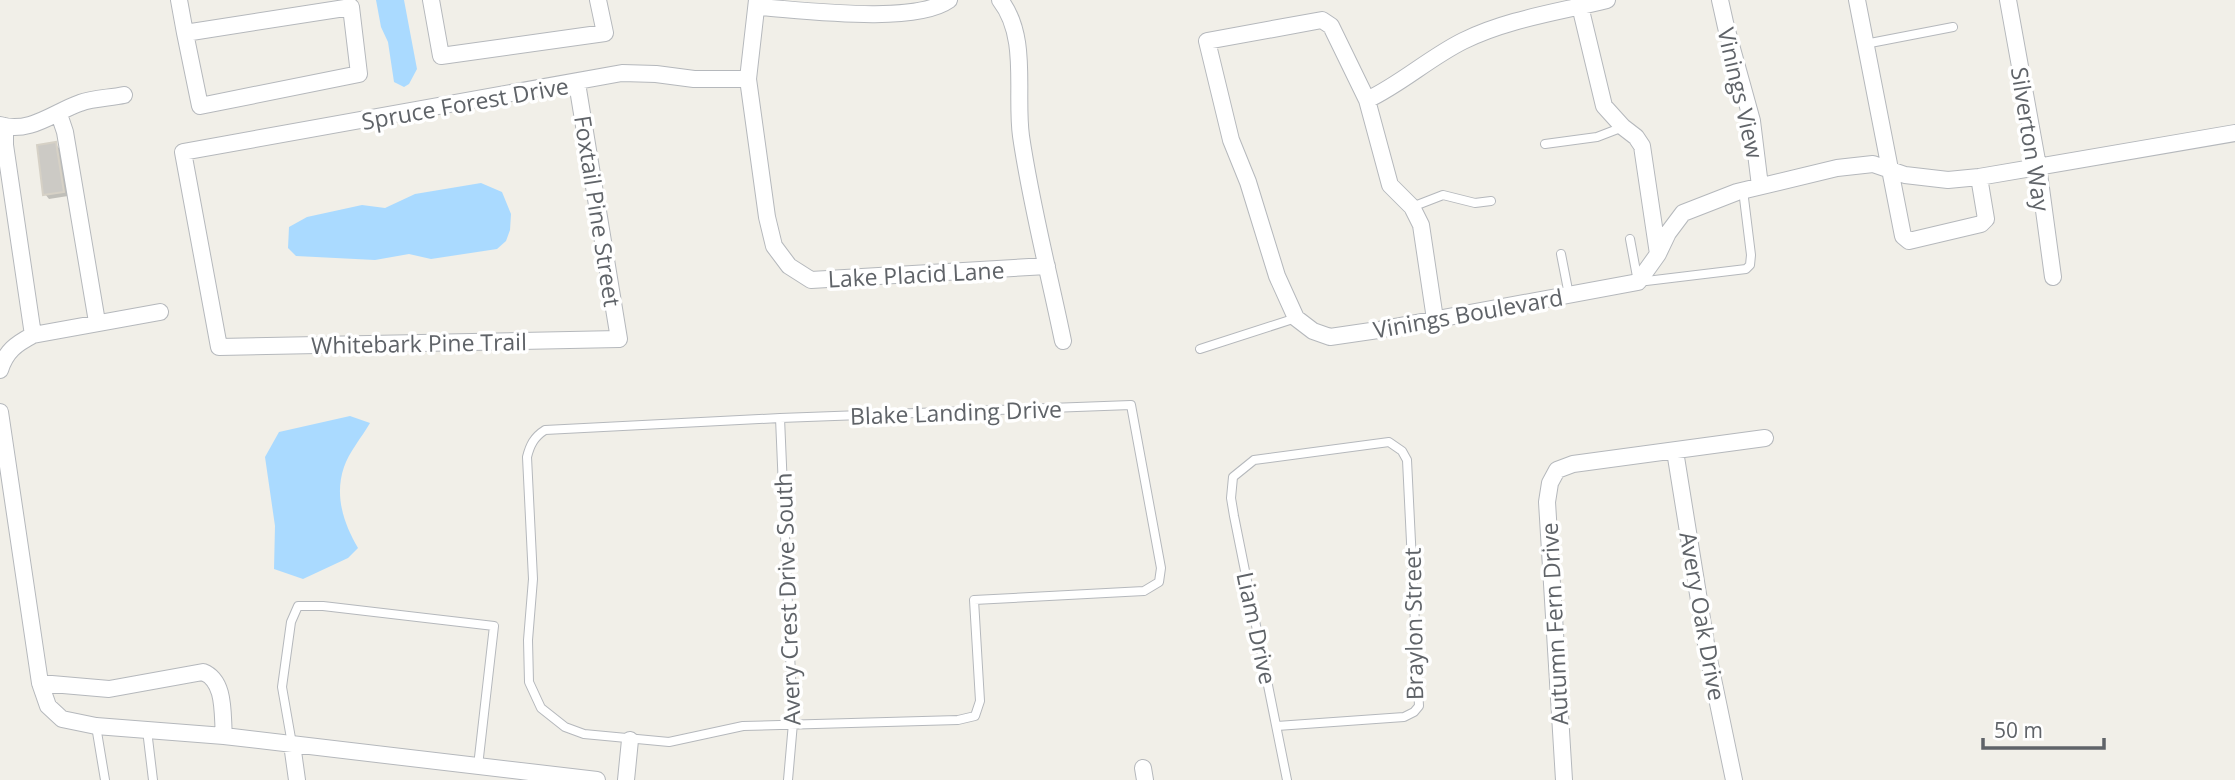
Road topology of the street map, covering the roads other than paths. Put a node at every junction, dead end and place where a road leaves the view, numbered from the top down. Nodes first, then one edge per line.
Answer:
1 (179, 0) edge
2 (431, 0) edge
3 (598, 0) edge
4 (949, 0) edge
5 (1000, 0) edge
6 (1607, 0) edge
7 (1720, 0) edge
8 (1857, 0) edge
9 (2008, 0) edge
10 (757, 4) edge
11 (1580, 6) junction
12 (1953, 27) dead end
13 (185, 33) junction
14 (1866, 44) junction
15 (748, 79) junction
16 (577, 83) junction
17 (124, 95) dead end
18 (1367, 100) junction
19 (58, 114) junction
20 (2, 125) edge
21 (1623, 127) junction
22 (2235, 133) edge
23 (1545, 144) dead end
24 (2038, 166) junction
25 (1890, 170) junction
26 (1979, 177) junction
27 (1760, 186) junction
28 (1743, 190) junction
29 (1491, 201) dead end
30 (1412, 207) junction
31 (1630, 239) dead end
32 (1561, 254) dead end
33 (1658, 254) junction
34 (1047, 266) junction
35 (2053, 277) dead end
36 (1638, 282) junction
37 (1569, 295) junction
38 (160, 312) dead end
39 (1296, 318) junction
40 (1436, 319) junction
41 (97, 322) junction
42 (33, 335) junction
43 (619, 339) joint
44 (1063, 341) dead end
45 (219, 347) joint
46 (1200, 349) dead end
47 (0, 370) edge
48 (0, 412) edge
49 (780, 418) junction
50 (1765, 438) dead end
51 (1395, 445) joint
52 (1675, 451) junction
53 (40, 683) junction
54 (793, 723) junction
55 (96, 726) junction
56 (1277, 726) junction
57 (147, 730) junction
58 (224, 736) junction
59 (630, 740) junction
60 (292, 744) junction
61 (478, 766) junction
62 (105, 780) edge
63 (153, 780) edge
64 (297, 780) edge
65 (597, 780) edge
66 (626, 780) edge
67 (788, 780) edge
68 (1287, 780) edge
69 (1564, 780) edge
70 (1734, 780) edge

1 - 13 street
2 - 3 street
4 - 10 street
5 - 34 street
6 - 11 street
7 - 27 street, Vinings View
8 - 14 street
9 - 24 street, Silverton Way
10 - 15 street
11 - 18 street
11 - 21 street
12 - 14 lane
13 - 13 street
14 - 25 street
15 - 16 street, Spruce Forest Drive
15 - 34 street, Lake Placid Lane
16 - 43 street, Foxtail Pine Street
16 - 45 street, Spruce Forest Drive
17 - 19 street
18 - 30 street
18 - 39 street
19 - 20 street
19 - 41 street
20 - 42 street
21 - 23 lane
21 - 33 street
22 - 24 street
24 - 26 street
24 - 35 street, Silverton Way
25 - 26 street
25 - 26 street
25 - 27 street
27 - 28 street
28 - 33 street
28 - 36 lane
29 - 30 lane
30 - 40 street
31 - 36 lane
32 - 37 lane
33 - 36 street
34 - 44 street
36 - 37 street, Vinings Boulevard
37 - 40 street, Vinings Boulevard
38 - 41 street
39 - 40 street, Vinings Boulevard
39 - 46 lane
41 - 42 street
42 - 47 street
43 - 45 street, Whitebark Pine Trail
48 - 53 street
49 - 54 lane, Avery Crest Drive South
49 - 54 lane, Blake Landing Drive
49 - 59 lane, Blake Landing Drive
50 - 52 street
51 - 56 lane, Braylon Street
51 - 56 lane, Liam Drive
52 - 69 street, Autumn Fern Drive
52 - 70 street, Avery Oak Drive
53 - 55 street
53 - 58 street
54 - 59 lane
54 - 67 lane, Avery Crest Drive South
55 - 57 street
55 - 62 lane
56 - 68 lane, Liam Drive
57 - 58 street
57 - 63 lane
58 - 60 street
59 - 66 street
60 - 61 street
60 - 61 lane
60 - 64 street
61 - 65 street

